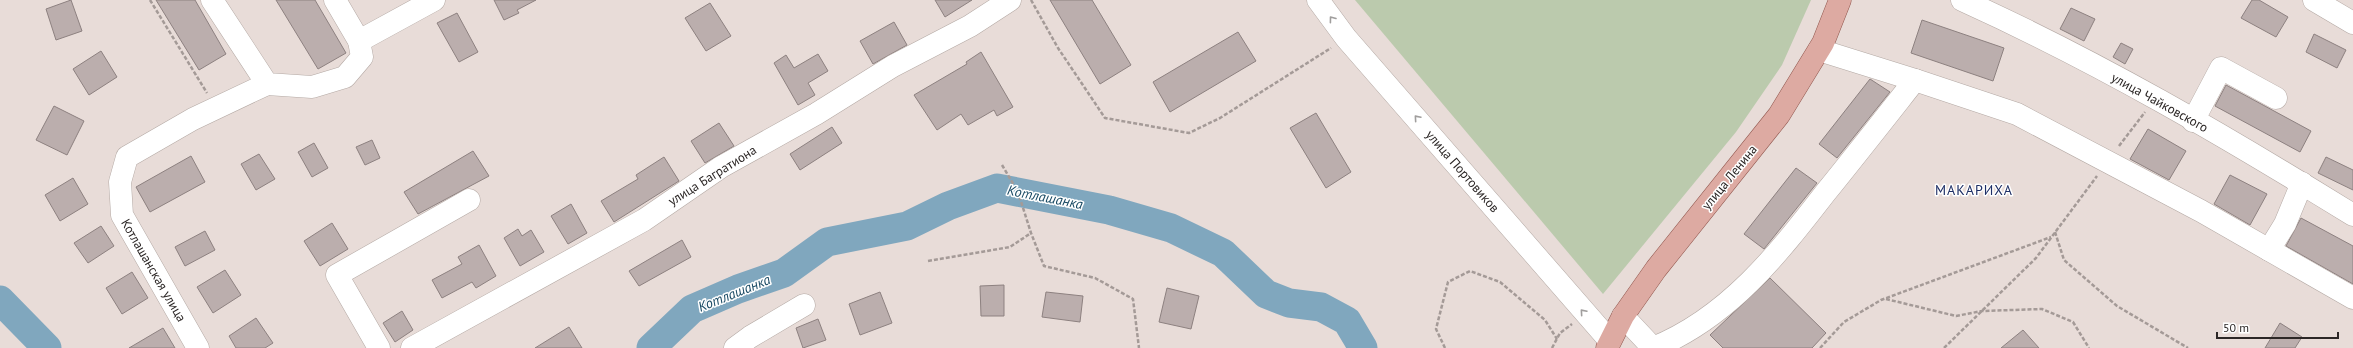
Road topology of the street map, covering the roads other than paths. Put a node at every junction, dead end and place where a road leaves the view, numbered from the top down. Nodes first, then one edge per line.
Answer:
1 (212, 0) edge
2 (335, 0) edge
3 (434, 0) edge
4 (1010, 0) edge
5 (1318, 0) edge
6 (1840, 0) edge
7 (1962, 0) edge
8 (2314, 0) edge
9 (2353, 23) edge
10 (359, 40) junction
11 (1819, 50) junction
12 (1914, 80) junction
13 (267, 84) junction
14 (2276, 98) dead end
15 (2193, 121) junction
16 (2302, 183) junction
17 (469, 200) dead end
18 (2353, 215) edge
19 (2269, 250) junction
20 (2353, 298) edge
21 (804, 305) dead end
22 (1623, 316) junction
23 (1608, 344) edge
24 (198, 348) edge
25 (379, 348) edge
26 (412, 348) edge
27 (735, 348) edge
28 (1653, 348) edge

1 - 13 street
2 - 10 street
3 - 10 street
4 - 26 street, улица Багратиона
23 -> 5 street, улица Портовиков
6 - 11 main road, улица Ленина
7 - 15 street, улица Чайковского
8 - 9 street
10 - 13 street
11 - 12 street
11 - 22 main road, улица Ленина
12 - 19 street
12 - 28 street
13 - 24 street, Котлашанская улица
14 - 15 street
15 - 16 street, улица Чайковского
16 - 18 street, улица Чайковского
16 - 19 street
17 - 25 street
19 - 20 street
21 - 27 street
22 - 23 main road, улица Ленина
22 - 28 street

